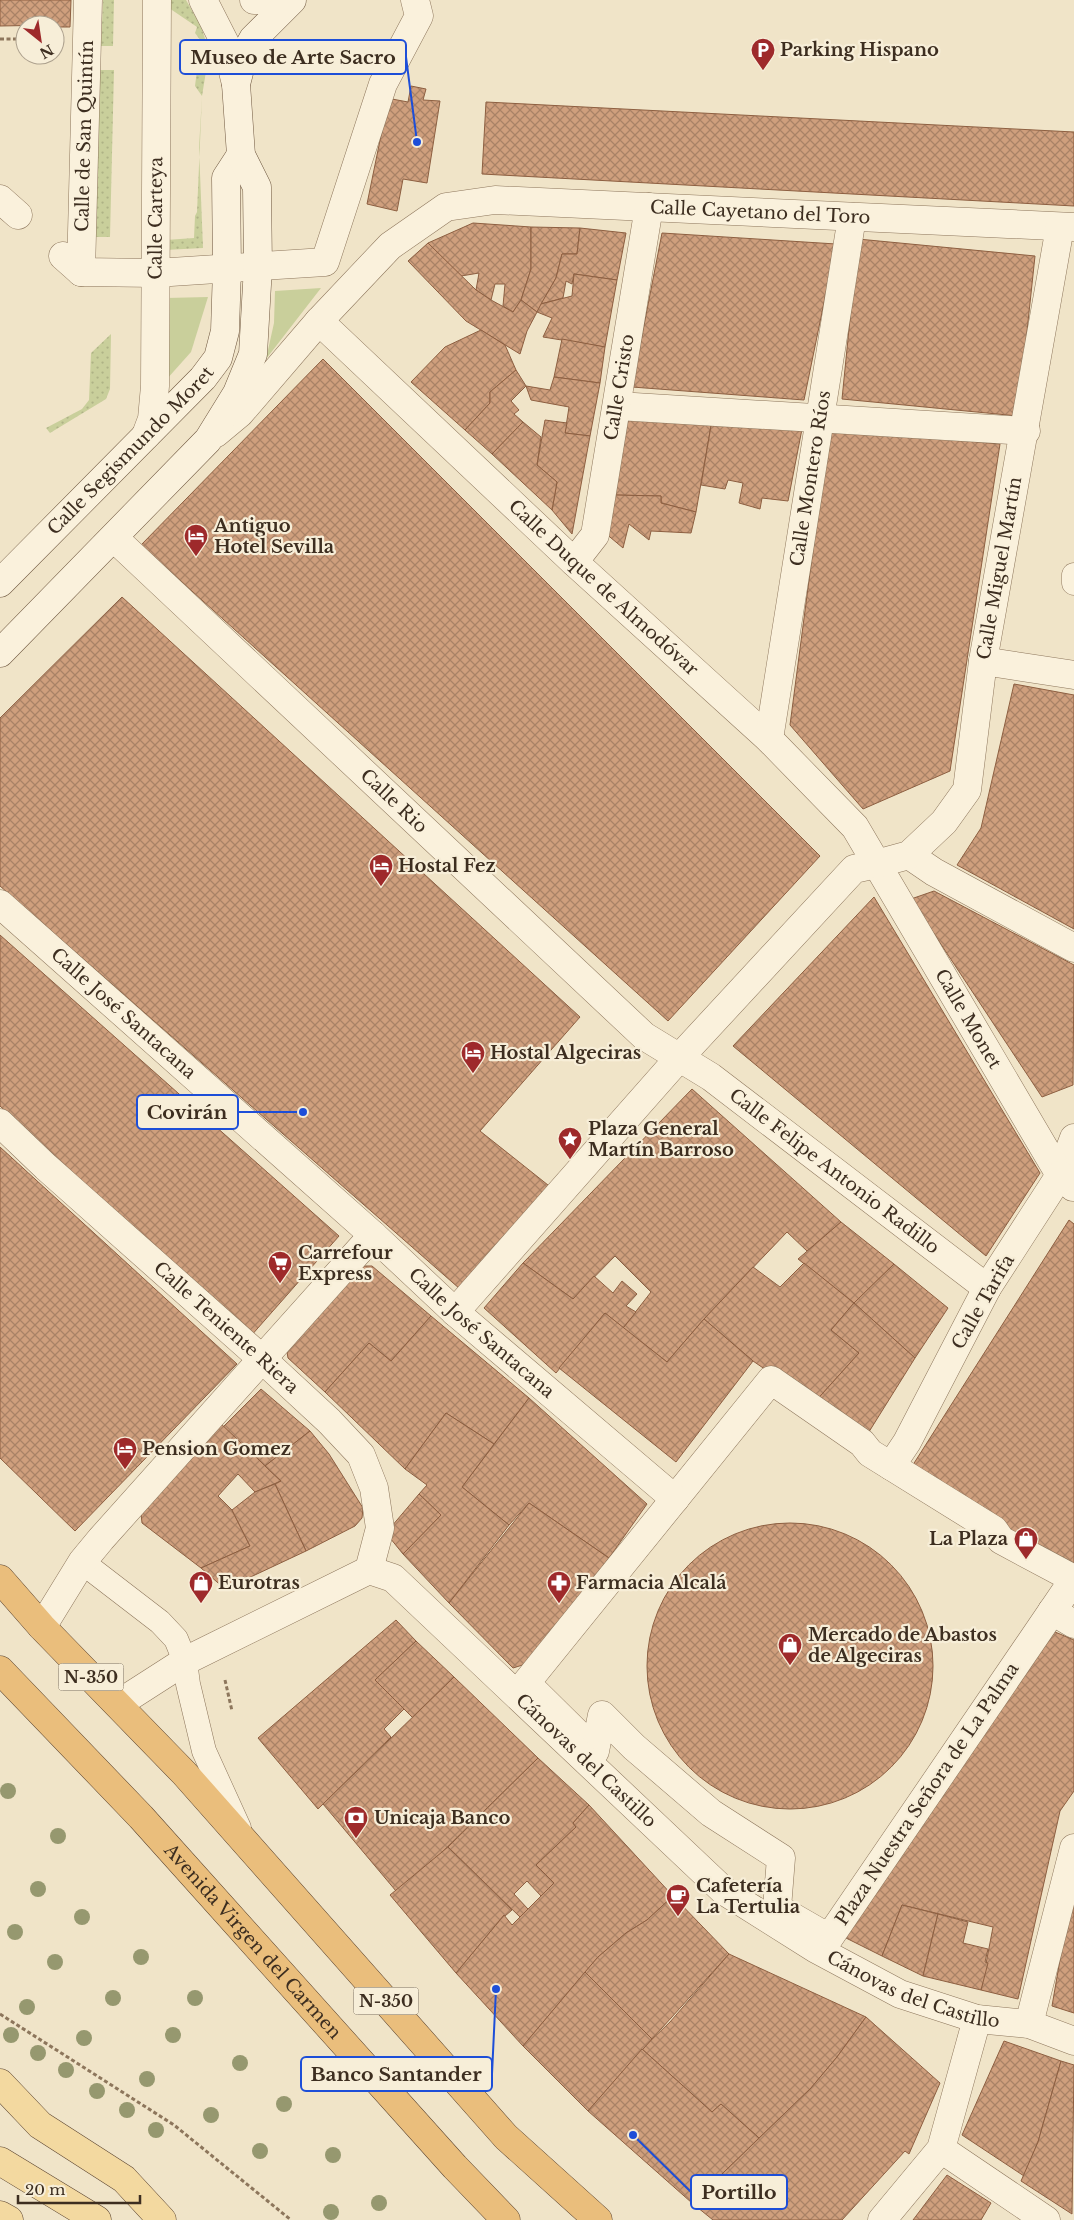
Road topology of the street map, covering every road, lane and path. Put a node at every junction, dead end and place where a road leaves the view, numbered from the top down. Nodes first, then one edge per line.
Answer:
1 (88, 0) edge
2 (157, 0) edge
3 (204, 0) edge
4 (254, 0) edge
5 (279, 0) edge
6 (292, 0) edge
7 (415, 0) edge
8 (0, 39) edge
9 (15, 40) edge
10 (236, 84) junction
11 (241, 155) junction
12 (649, 207) junction
13 (852, 217) junction
14 (1067, 227) edge
15 (325, 262) junction
16 (258, 267) junction
17 (228, 269) junction
18 (155, 273) junction
19 (350, 288) junction
20 (319, 321) junction
21 (618, 406) junction
22 (822, 417) junction
23 (1026, 431) junction
24 (146, 435) junction
25 (208, 440) junction
26 (114, 538) junction
27 (574, 562) junction
28 (1074, 575) edge
29 (1074, 582) edge
30 (0, 583) edge
31 (0, 653) edge
32 (983, 661) junction
33 (1074, 675) edge
34 (769, 739) junction
35 (909, 855) junction
36 (876, 864) junction
37 (0, 904) edge
38 (1074, 948) edge
39 (679, 1058) junction
40 (0, 1123) edge
41 (1074, 1138) edge
42 (1067, 1181) edge
43 (373, 1235) junction
44 (987, 1288) junction
45 (455, 1312) junction
46 (262, 1359) junction
47 (891, 1466) junction
48 (675, 1499) junction
49 (82, 1562) junction
50 (369, 1570) junction
51 (1074, 1578) edge
52 (0, 1579) edge
53 (1063, 1617) edge
54 (42, 1627) junction
55 (185, 1660) junction
56 (0, 1670) edge
57 (118, 1704) junction
58 (550, 1717) junction
59 (244, 1842) junction
60 (1074, 1848) edge
61 (800, 1930) junction
62 (0, 2014) edge
63 (976, 2019) junction
64 (1029, 2024) junction
65 (1074, 2041) edge
66 (0, 2083) edge
67 (941, 2149) junction
68 (0, 2161) edge
69 (0, 2215) edge
70 (8, 2220) edge
71 (97, 2220) edge
72 (162, 2220) edge
73 (291, 2220) edge
74 (506, 2220) edge
75 (598, 2220) edge
76 (882, 2220) edge
77 (1046, 2220) edge

1 - 18 street, Calle de San Quintín
2 - 18 street, Calle Carteya
3 - 10 street
4 - 5 street
6 - 10 street
7 - 15 street
8 - 9 path
10 - 11 street
11 - 16 street
11 - 17 street, Calle Segismundo Moret
12 - 13 street, Calle Cayetano del Toro
12 - 19 street, Calle Cayetano del Toro
12 - 21 street, Calle Cristo
13 - 14 street, Calle Cayetano del Toro
13 - 22 street, Calle Montero Ríos
14 - 23 street, Calle Miguel Martín
15 - 16 street
15 - 19 street
16 - 17 street
16 - 25 street
17 - 18 street
17 - 24 street, Calle Segismundo Moret
18 - 24 street, Calle Carteya
19 - 20 street
20 - 25 street
20 - 27 street, Calle Duque de Almodóvar
21 - 22 street
21 - 27 street, Calle Cristo
22 - 23 street
22 - 34 street, Calle Montero Ríos
23 - 32 street, Calle Miguel Martín
24 - 30 street, Calle Segismundo Moret
25 - 26 street
26 - 31 street
26 - 39 street, Calle Rio
27 - 34 street, Calle Duque de Almodóvar
28 - 29 lane
32 - 33 street
32 - 35 street, Calle Miguel Martín
34 - 36 street, Calle Duque de Almodóvar
35 - 36 street, Calle Miguel Martín
35 - 38 street
36 - 39 street, Calle Miguel Martín
36 - 42 street, Calle Monet
37 - 43 street, Calle José Santacana
39 - 44 street, Calle Felipe Antonio Radillo
39 - 45 street
40 - 46 street, Calle Teniente Riera
41 - 42 street, Calle Tarifa
42 - 44 street, Calle Tarifa
43 - 45 street, Calle José Santacana
43 - 46 street
44 - 47 street, Calle Tarifa
45 - 48 street, Calle José Santacana
46 - 49 street
46 - 50 street, Calle Teniente Riera
47 - 48 street, Plaza Nuestra Señora de La Palma
47 - 51 street, Plaza Nuestra Señora de La Palma
48 - 58 street, Plaza Nuestra Señora de La Palma
49 - 54 street
49 - 55 lane
50 - 55 street
50 - 58 street, Cánovas del Castillo
51 - 53 street, Plaza Nuestra Señora de La Palma
52 - 54 highway, N-350
53 - 61 street, Plaza Nuestra Señora de La Palma
54 - 57 highway, N-350
55 - 57 street
55 - 59 lane
56 - 74 highway, Avenida Virgen del Carmen
57 - 59 highway, N-350
58 - 61 street, Cánovas del Castillo
58 - 61 street, Plaza Nuestra Señora de La Palma
59 - 75 highway, N-350
60 - 64 street
61 - 63 street, Cánovas del Castillo
62 - 73 path
63 - 64 street, Cánovas del Castillo
63 - 67 street
64 - 65 street, Cánovas del Castillo
66 - 72 main road
67 - 76 street
67 - 77 street
68 - 71 main road
69 - 70 main road

